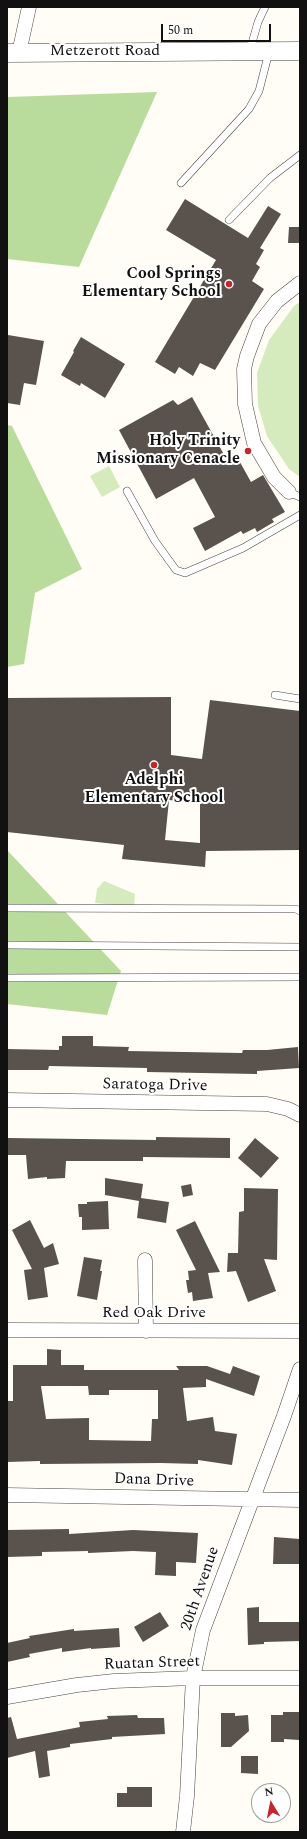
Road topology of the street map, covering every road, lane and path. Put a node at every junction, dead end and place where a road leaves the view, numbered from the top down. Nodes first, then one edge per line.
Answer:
1 (30, 7) edge
2 (265, 7) edge
3 (250, 51) junction
4 (269, 51) junction
5 (300, 51) edge
6 (13, 53) edge
7 (300, 155) edge
8 (181, 183) dead end
9 (229, 220) dead end
10 (300, 283) edge
11 (127, 491) dead end
12 (295, 495) edge
13 (300, 515) edge
14 (275, 695) dead end
15 (300, 699) edge
16 (7, 908) edge
17 (300, 911) edge
18 (7, 944) edge
19 (300, 947) edge
20 (300, 976) edge
21 (7, 978) edge
22 (7, 1100) edge
23 (300, 1116) edge
24 (145, 1260) dead end
25 (7, 1330) edge
26 (146, 1331) junction
27 (300, 1331) edge
28 (300, 1369) edge
29 (7, 1495) edge
30 (300, 1500) edge
31 (252, 1501) junction
32 (193, 1678) junction
33 (300, 1678) edge
34 (7, 1697) edge
35 (183, 1832) edge

1 - 6 street
2 - 3 lane
3 - 4 street, Metzerott Road
3 - 6 street, Metzerott Road
4 - 5 street, Metzerott Road
4 - 8 lane
7 - 9 lane
10 - 12 street
11 - 13 lane
14 - 15 lane
16 - 17 lane
18 - 19 lane
20 - 21 lane
22 - 23 street, Saratoga Drive
24 - 26 street
25 - 26 street, Red Oak Drive
26 - 27 street, Red Oak Drive
28 - 31 street, 20th Avenue
29 - 31 street, Dana Drive
30 - 31 street, Dana Drive
31 - 32 street, 20th Avenue
32 - 33 street, Ruatan Street
32 - 34 street, Ruatan Street
32 - 35 street, 20th Avenue

